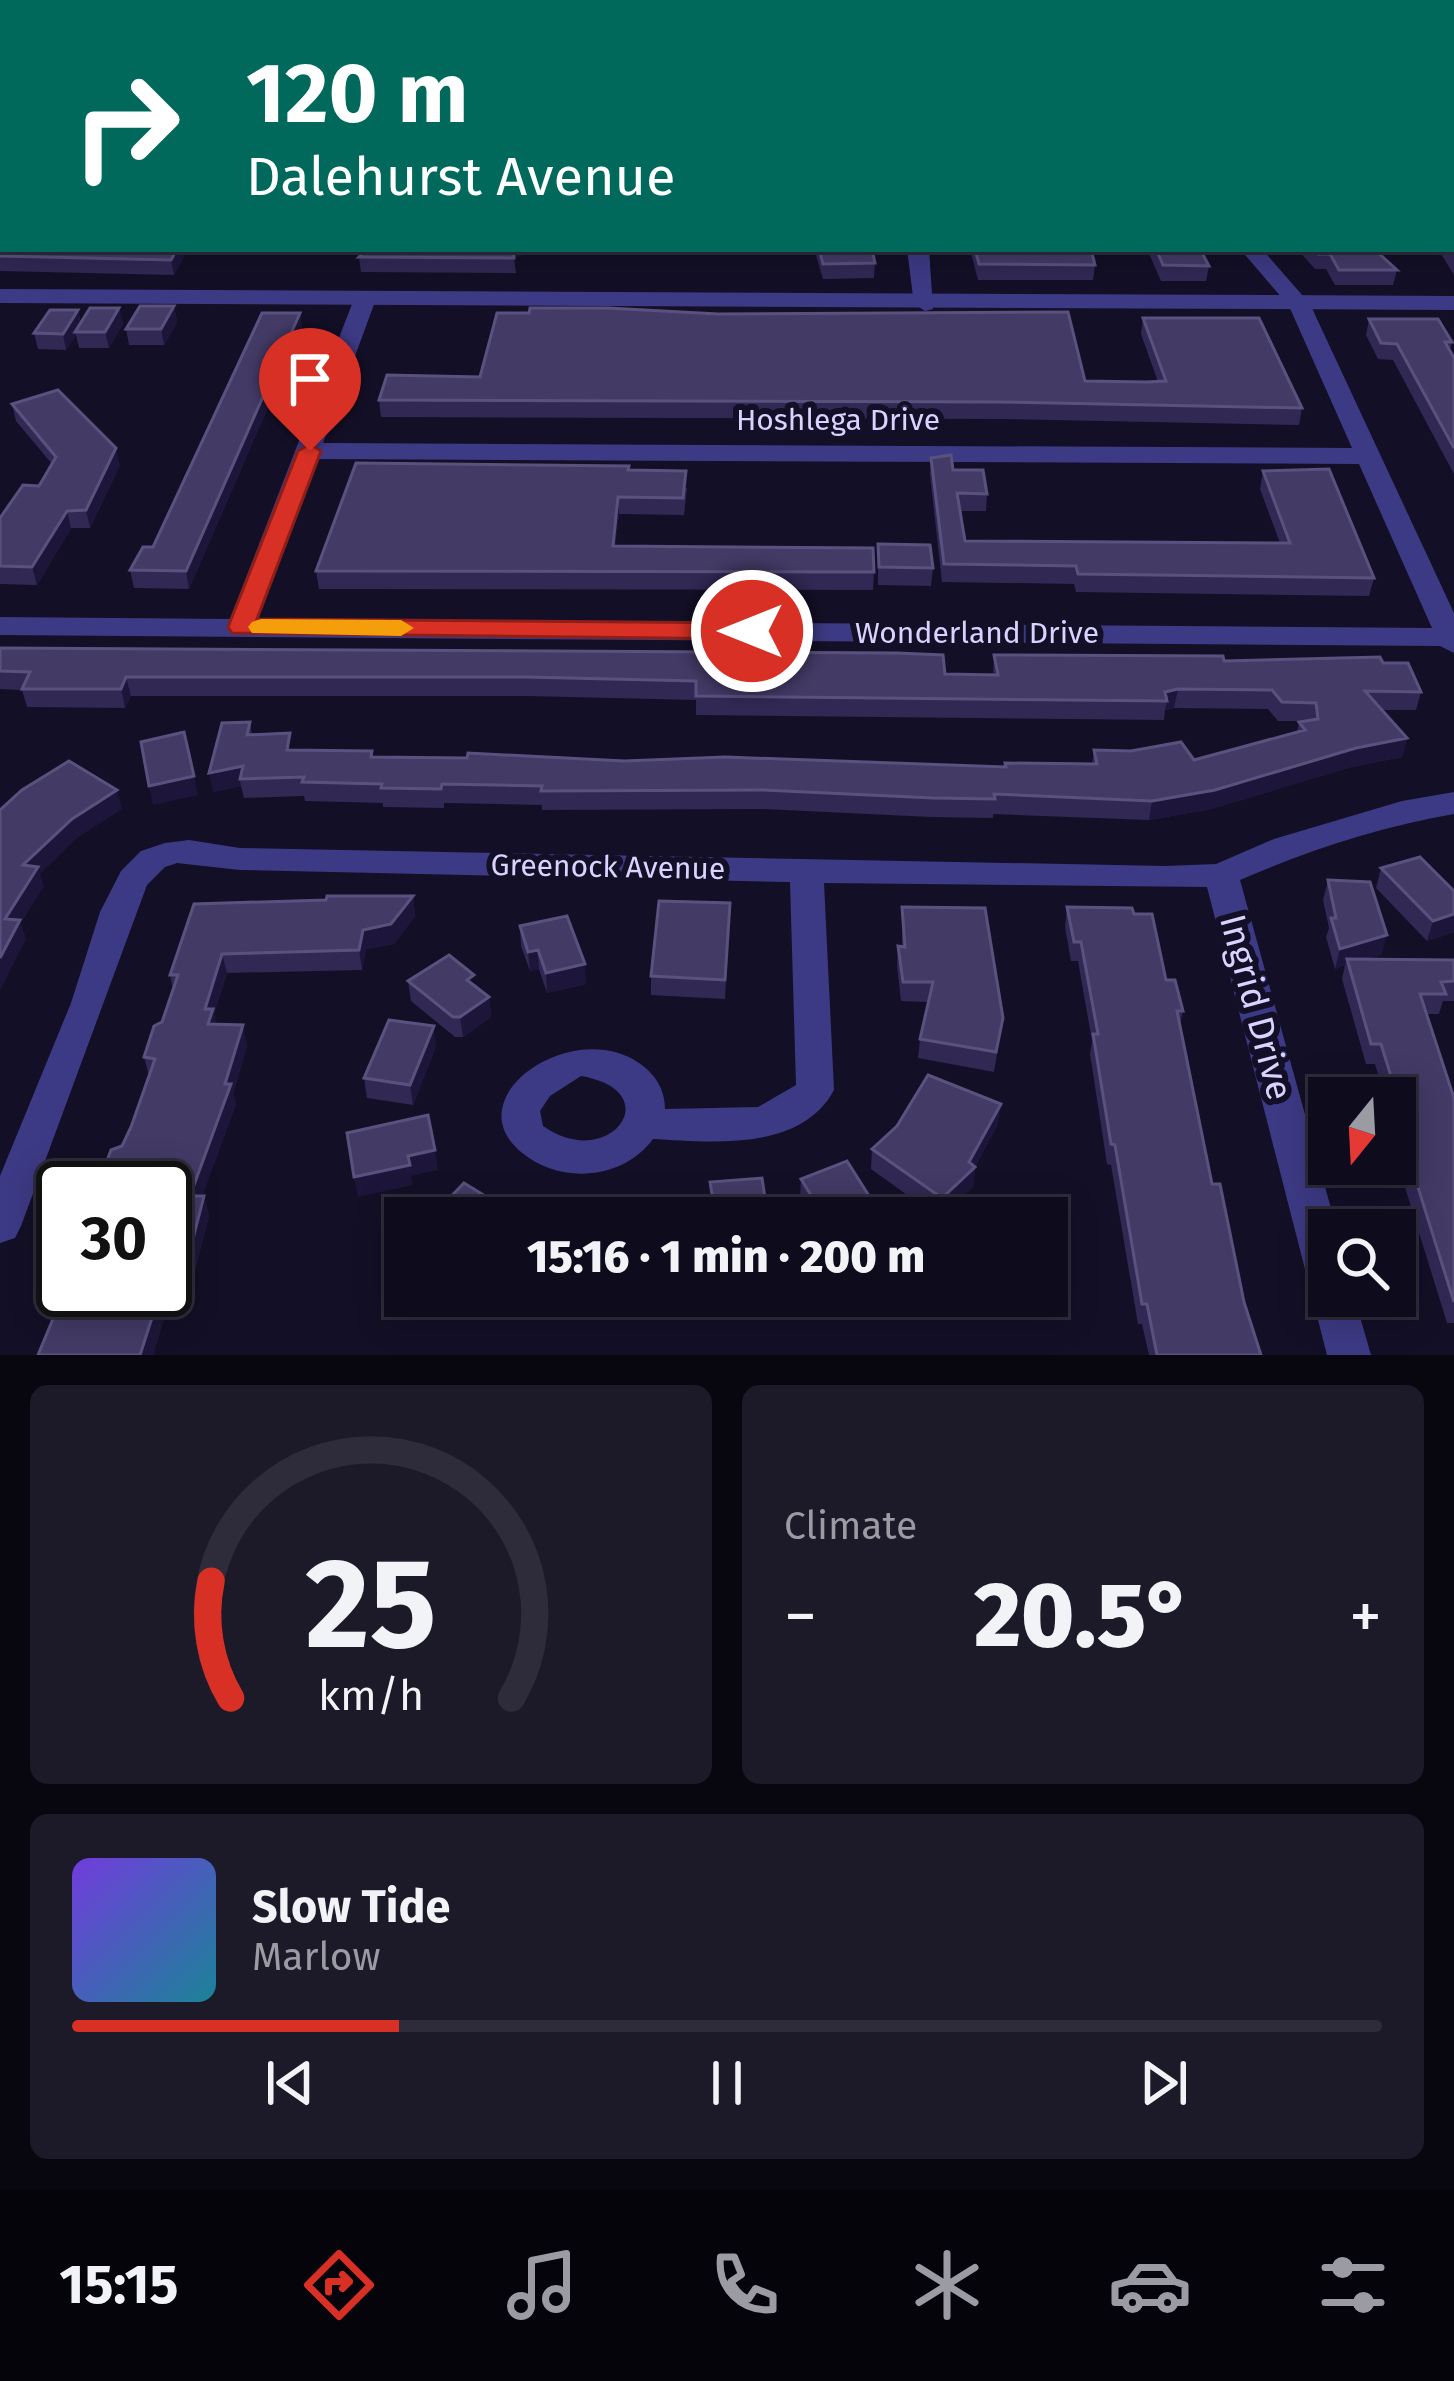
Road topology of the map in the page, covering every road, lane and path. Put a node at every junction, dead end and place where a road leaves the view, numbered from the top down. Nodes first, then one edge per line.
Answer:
1 (918, 252) edge
2 (1254, 252) edge
3 (0, 296) edge
4 (365, 299) junction
5 (1454, 303) edge
6 (925, 304) junction
7 (1299, 304) junction
8 (310, 451) junction
9 (1366, 456) junction
10 (0, 626) edge
11 (241, 627) junction
12 (1452, 640) edge
13 (1454, 803) edge
14 (807, 872) junction
15 (1220, 875) junction
16 (646, 1123) dead end
17 (1310, 1209) edge
18 (0, 1226) edge
19 (1339, 1317) edge
20 (1349, 1355) edge

1 - 6 street
2 - 7 street
3 - 4 street
4 - 6 street
4 - 8 street
5 - 7 street
6 - 7 street
7 - 9 street
8 - 9 street, Hoshlega Drive
8 - 11 street
9 - 12 street
10 - 11 street, Wonderland Drive
11 - 12 street, Wonderland Drive
13 - 15 street, Greenock Avenue
14 - 15 street, Greenock Avenue
14 - 16 street
14 - 18 street, Greenock Avenue
15 - 17 street, Ingrid Drive
19 - 20 street

